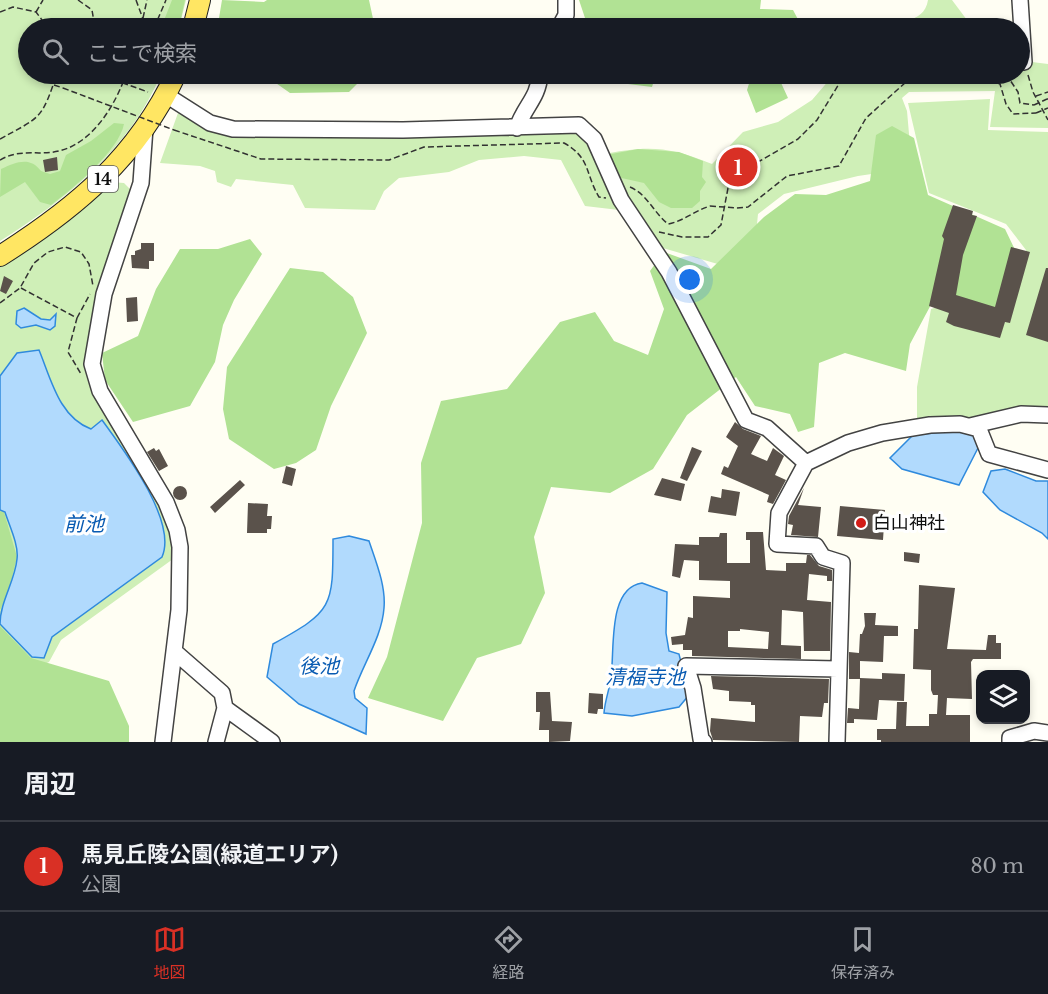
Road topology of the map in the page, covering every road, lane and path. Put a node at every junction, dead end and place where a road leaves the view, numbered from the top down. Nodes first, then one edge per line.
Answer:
1 (43, 0) edge
2 (78, 0) edge
3 (136, 0) edge
4 (147, 0) edge
5 (166, 0) edge
6 (200, 0) edge
7 (566, 0) edge
8 (1020, 0) edge
9 (0, 12) edge
10 (36, 12) junction
11 (40, 18) edge
12 (93, 18) edge
13 (143, 18) edge
14 (143, 18) edge
15 (158, 18) edge
16 (196, 18) edge
17 (564, 18) edge
18 (1021, 18) edge
19 (1030, 81) edge
20 (123, 84) edge
21 (126, 84) edge
22 (166, 84) edge
23 (539, 84) edge
24 (839, 84) edge
25 (904, 84) edge
26 (1000, 84) edge
27 (1013, 84) edge
28 (53, 85) joint
29 (1048, 92) edge
30 (157, 93) junction
31 (1035, 96) junction
32 (1047, 99) edge
33 (1048, 108) edge
34 (1048, 120) edge
35 (518, 128) junction
36 (145, 129) junction
37 (0, 139) edge
38 (0, 160) edge
39 (618, 195) junction
40 (657, 231) dead end
41 (0, 256) edge
42 (20, 288) junction
43 (0, 303) edge
44 (77, 318) junction
45 (83, 378) dead end
46 (1048, 415) edge
47 (970, 426) junction
48 (806, 463) junction
49 (1048, 470) edge
50 (175, 652) junction
51 (838, 669) junction
52 (225, 708) junction
53 (1048, 733) edge
54 (163, 742) edge
55 (216, 742) edge
56 (272, 742) edge
57 (704, 742) edge
58 (837, 742) edge
59 (1010, 742) edge

1 - 10 path
2 - 12 path
3 - 13 path
4 - 14 path
5 - 15 path
6 - 16 main road
7 - 17 street
8 - 18 street
9 - 10 path
10 - 11 path
19 - 31 path
20 - 38 path
21 - 30 path
22 - 30 main road, 14
23 - 35 street
24 - 40 path
25 - 39 path, bridge
26 - 33 path, bridge
27 - 32 path, bridge
28 - 37 path
28 - 39 path, bridge
29 - 31 path
30 - 35 street
30 - 36 main road, 14
31 - 34 path
35 - 39 street
36 - 41 main road, 14
36 - 50 street
39 - 48 street
42 - 43 path
42 - 44 path
42 - 44 path
44 - 45 path
46 - 47 street
47 - 48 street
47 - 49 street
48 - 51 street
50 - 52 street
50 - 54 street
51 - 57 street
51 - 58 street
52 - 55 street
52 - 56 street
53 - 59 street

